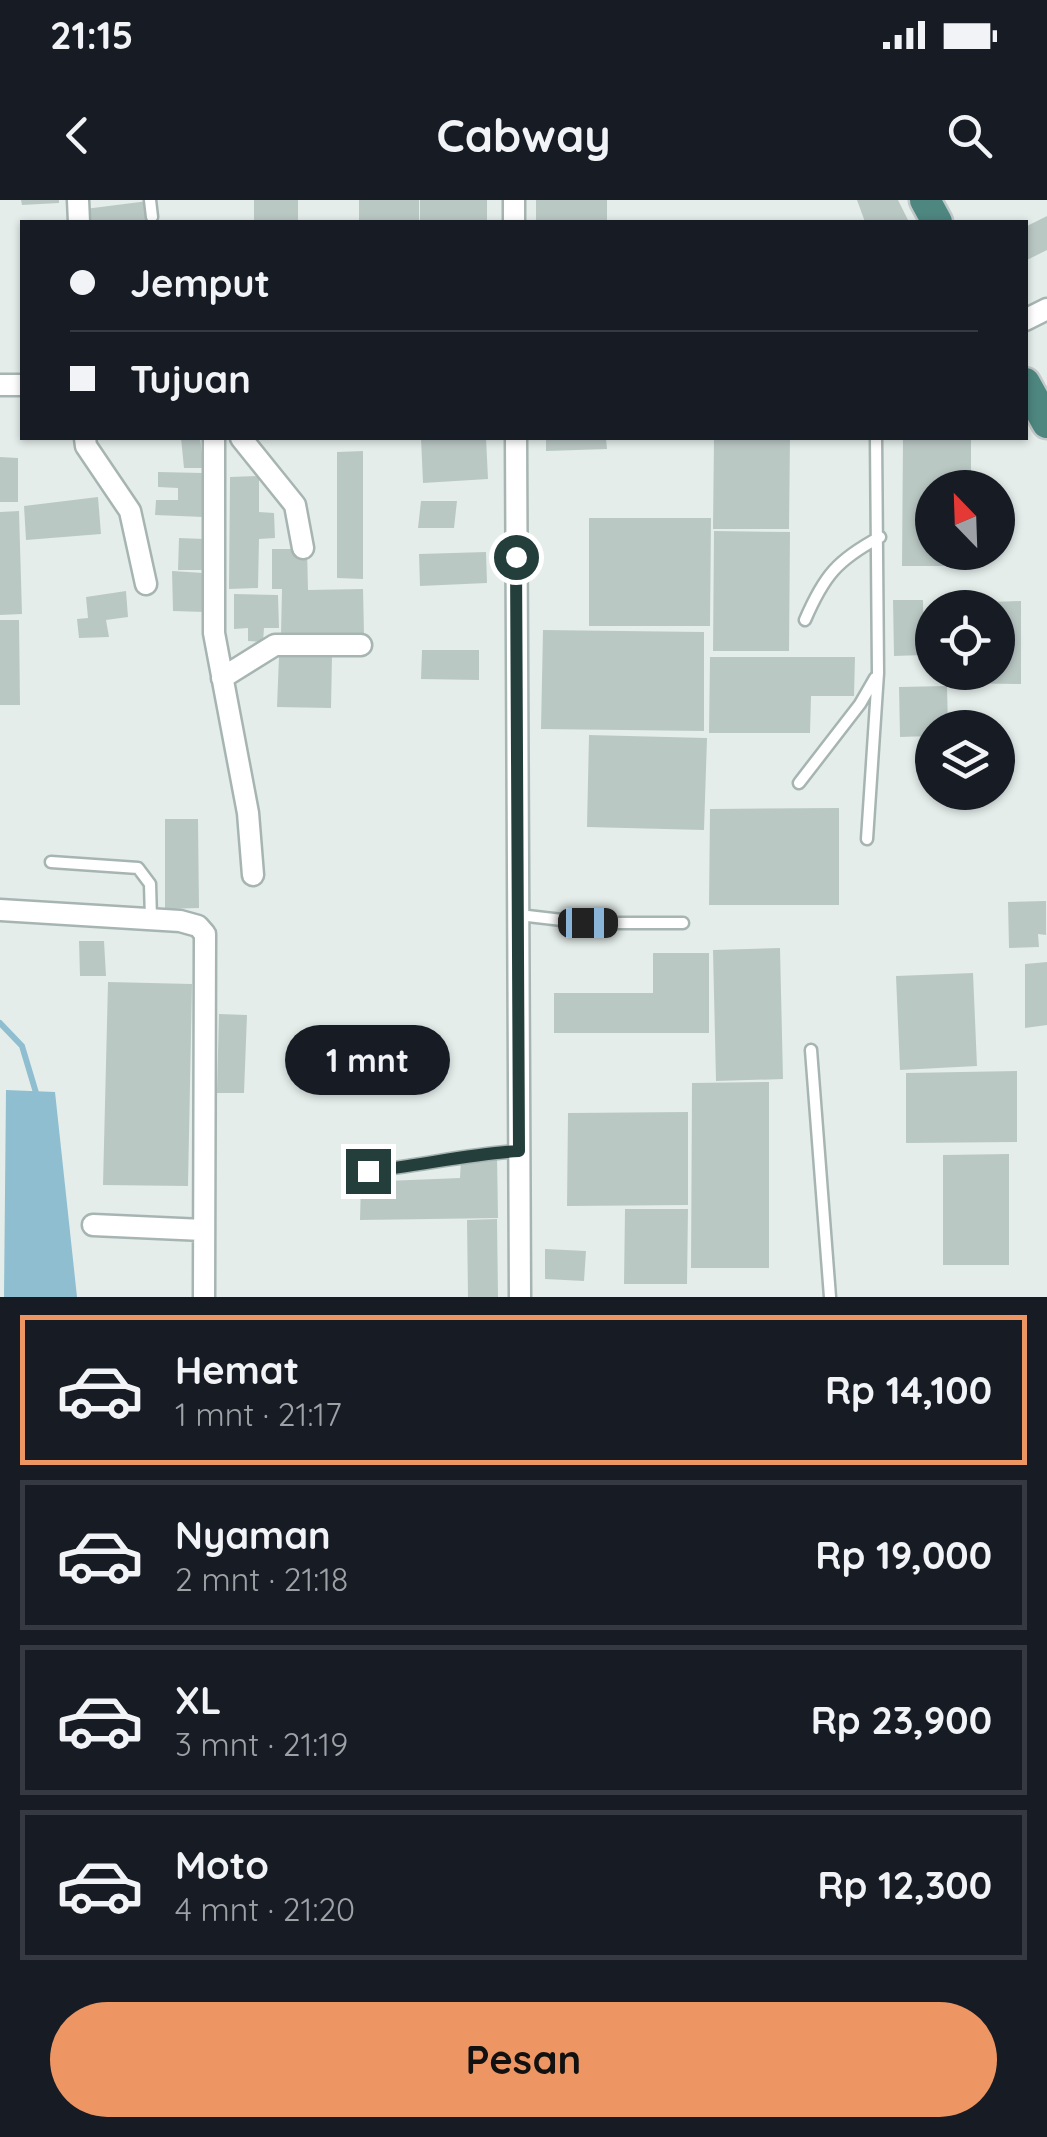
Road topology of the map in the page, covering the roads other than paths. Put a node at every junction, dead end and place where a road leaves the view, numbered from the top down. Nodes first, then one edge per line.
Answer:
1 (150, 200) edge
2 (152, 217) dead end
3 (1028, 388) edge
4 (1047, 423) edge
5 (85, 440) edge
6 (214, 440) edge
7 (243, 440) edge
8 (516, 440) edge
9 (876, 440) edge
10 (880, 537) junction
11 (303, 548) dead end
12 (146, 584) dead end
13 (805, 620) dead end
14 (360, 644) dead end
15 (878, 673) junction
16 (222, 678) junction
17 (799, 783) dead end
18 (868, 839) dead end
19 (50, 862) dead end
20 (253, 874) dead end
21 (0, 910) edge
22 (518, 914) junction
23 (151, 920) junction
24 (683, 923) dead end
25 (811, 1050) dead end
26 (519, 1151) junction
27 (368, 1171) dead end
28 (93, 1225) dead end
29 (202, 1230) junction
30 (204, 1297) edge
31 (520, 1297) edge
32 (830, 1297) edge

1 - 2 lane
3 - 4 highway
5 - 12 street
6 - 16 street
7 - 11 street
8 - 22 street
9 - 10 lane
10 - 13 lane
10 - 15 lane
14 - 16 street
15 - 17 lane
15 - 18 lane
16 - 20 street
19 - 23 lane
21 - 23 street
22 - 24 lane
22 - 26 street
23 - 29 street
25 - 32 lane
26 - 27 lane
26 - 31 street
28 - 29 street
29 - 30 street

